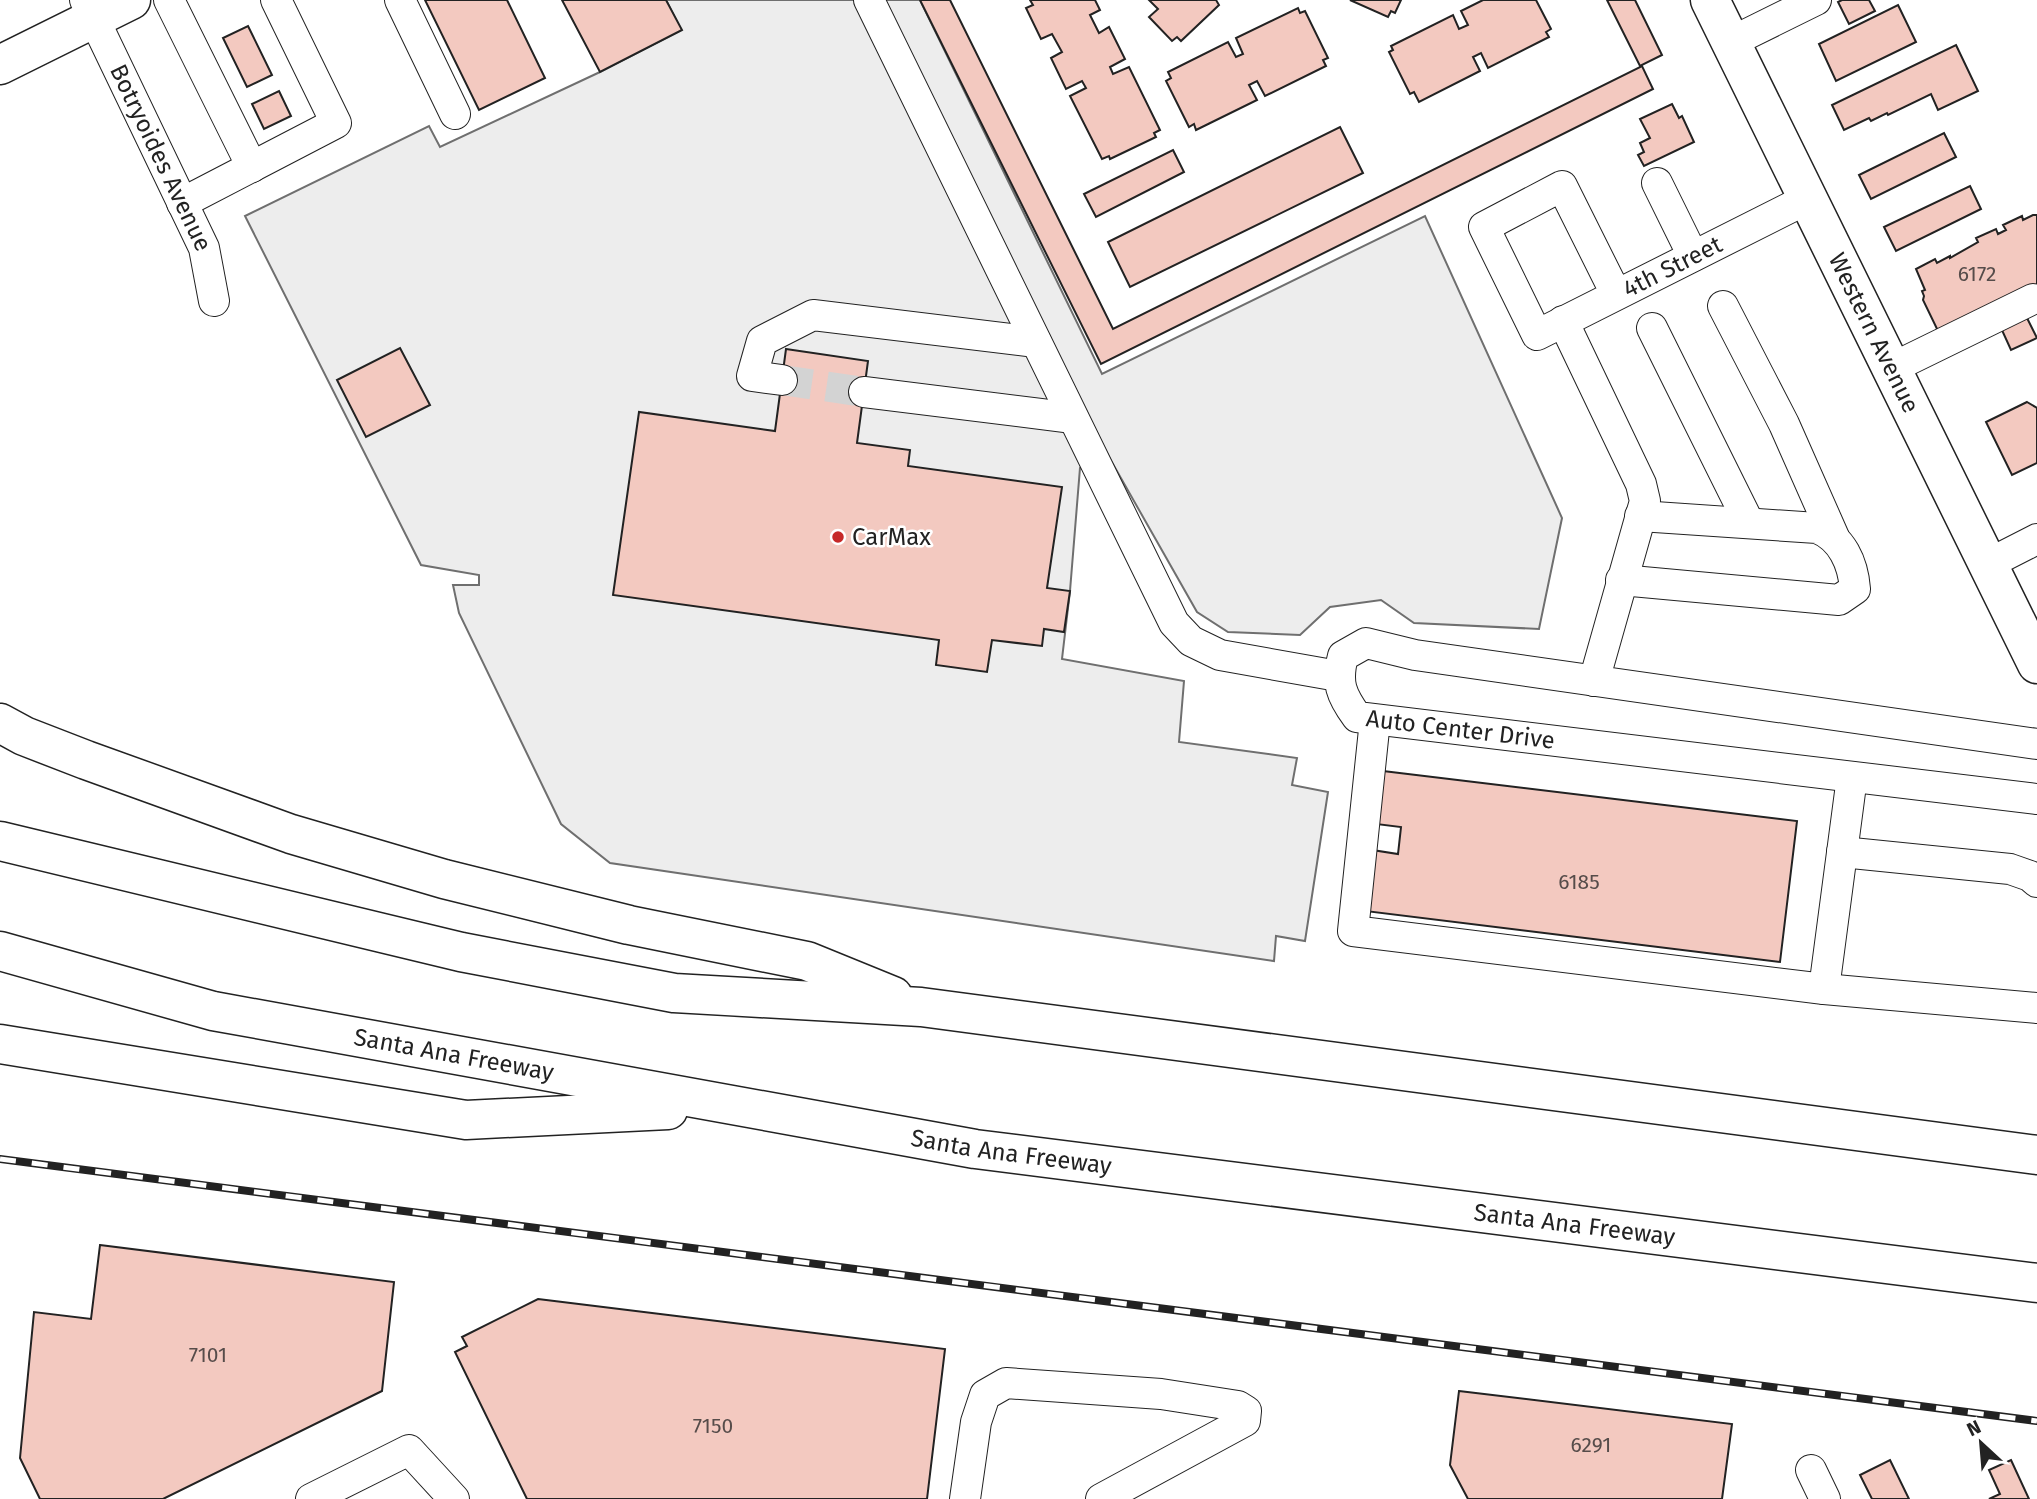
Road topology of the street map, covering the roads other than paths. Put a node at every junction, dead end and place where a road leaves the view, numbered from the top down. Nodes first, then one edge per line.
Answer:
1 (131, 0) edge
2 (169, 0) edge
3 (276, 0) edge
4 (400, 0) edge
5 (869, 0) edge
6 (1710, 0) edge
7 (1816, 0) edge
8 (89, 9) edge
9 (1731, 42) junction
10 (0, 65) edge
11 (455, 114) dead end
12 (252, 167) junction
13 (1657, 183) dead end
14 (1809, 198) junction
15 (182, 203) junction
16 (1693, 256) junction
17 (1616, 294) junction
18 (2033, 299) dead end
19 (214, 301) dead end
20 (1723, 306) dead end
21 (1563, 321) junction
22 (1652, 328) dead end
23 (1036, 342) junction
24 (1892, 368) junction
25 (782, 380) tunnel mouth
26 (864, 392) tunnel mouth
27 (1073, 418) junction
28 (1640, 516) junction
29 (1749, 523) junction
30 (1834, 537) junction
31 (2037, 539) edge
32 (1988, 564) junction
33 (1621, 580) junction
34 (2037, 664) edge
35 (1338, 676) junction
36 (1594, 681) junction
37 (1375, 720) junction
38 (0, 723) edge
39 (2037, 744) edge
40 (1852, 777) junction
41 (2037, 799) edge
42 (10, 851) edge
43 (1842, 852) junction
44 (2037, 882) edge
45 (0, 951) edge
46 (1824, 989) junction
47 (921, 1007) junction
48 (2037, 1008) edge
49 (0, 1044) edge
50 (733, 1107) junction
51 (1921, 1140) junction
52 (2037, 1140) edge
53 (2037, 1155) edge
54 (2037, 1283) edge
55 (311, 1499) edge
56 (454, 1499) edge
57 (965, 1499) edge
58 (1101, 1499) edge

1 - 8 main road
2 - 12 street
3 - 12 street
4 - 11 street
5 - 23 street
6 - 9 main road, Western Avenue
7 - 9 street
8 - 10 main road
8 - 15 street, Botryoides Avenue
9 - 14 main road, Western Avenue
12 - 15 street
13 - 16 street
14 - 16 street, 4th Street
14 - 24 main road, Western Avenue
15 - 19 street, Botryoides Avenue
16 - 17 street, 4th Street
17 - 21 street, 4th Street
17 - 21 street, 4th Street
18 - 24 street
20 - 30 street
21 - 28 street
22 - 29 street
23 - 25 street
23 - 27 street
24 - 32 main road, Western Avenue
26 - 27 street
27 - 35 street
28 - 29 street
28 - 33 street
29 - 30 street
30 - 33 street
31 - 32 street
32 - 34 main road, Western Avenue
33 - 36 street
35 - 36 street
35 - 37 street, Auto Center Drive
36 - 39 street
37 - 40 street, Auto Center Drive
37 - 46 street
38 - 47 main road
40 - 41 street, Auto Center Drive
40 - 43 street
42 - 47 main road
43 - 44 street
43 - 46 street
45 - 50 main road, Santa Ana Freeway
46 - 48 street
47 - 51 main road
49 - 50 main road
50 - 54 main road, Santa Ana Freeway
51 - 52 main road
51 - 53 main road
55 - 56 street
57 - 58 street

